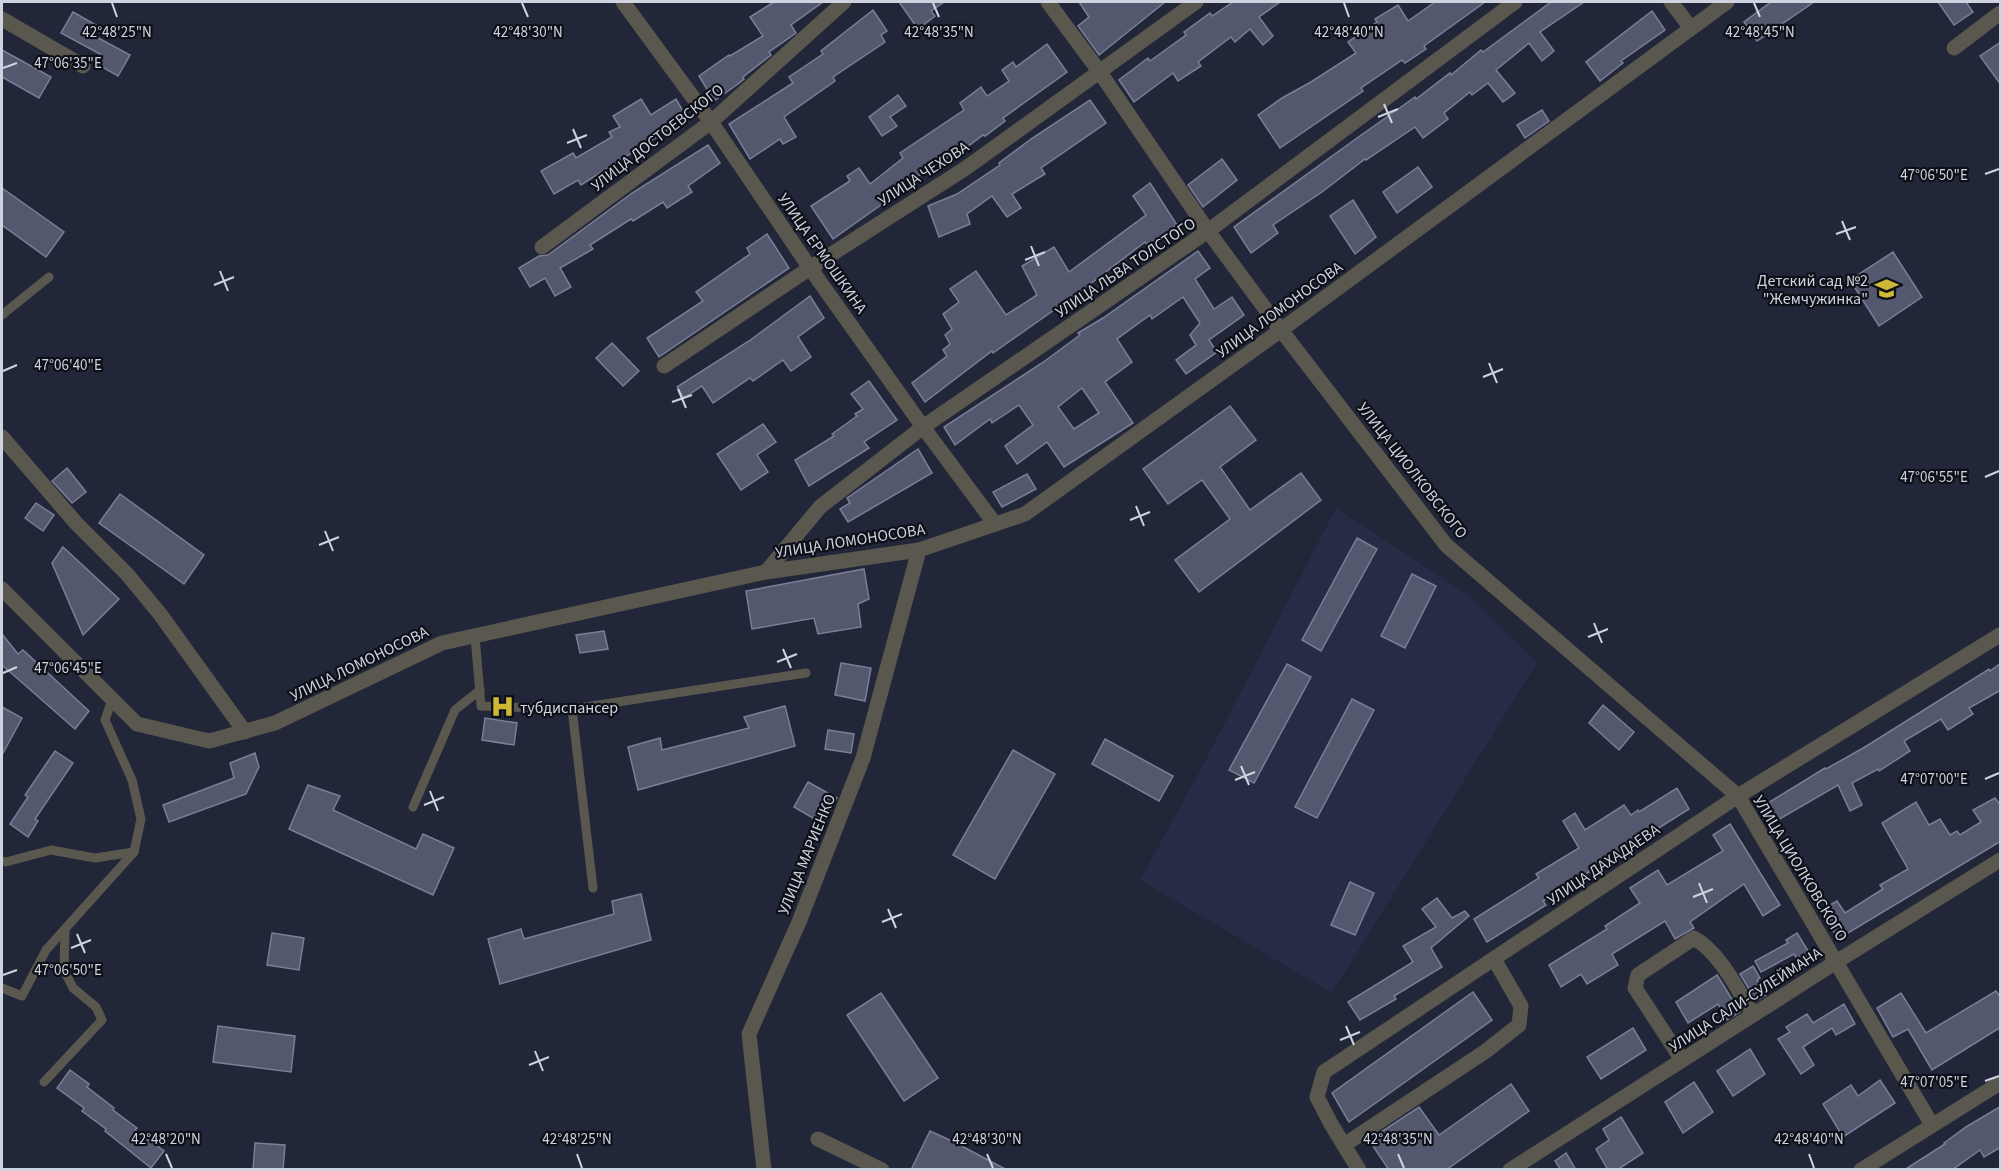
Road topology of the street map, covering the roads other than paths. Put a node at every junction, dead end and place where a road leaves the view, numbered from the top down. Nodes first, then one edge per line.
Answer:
1 (622, 2) edge
2 (844, 2) edge
3 (1048, 2) edge
4 (1196, 2) edge
5 (1515, 2) edge
6 (1671, 2) edge
7 (1727, 2) edge
8 (1996, 2) edge
9 (2001, 8) edge
10 (2001, 14) edge
11 (2, 19) edge
12 (1691, 28) junction
13 (1954, 48) dead end
14 (83, 66) dead end
15 (1099, 71) junction
16 (711, 122) junction
17 (1208, 231) junction
18 (542, 247) dead end
19 (810, 268) junction
20 (49, 277) dead end
21 (2, 315) edge
22 (1281, 330) junction
23 (664, 366) dead end
24 (923, 427) junction
25 (2, 437) edge
26 (995, 524) junction
27 (919, 550) junction
28 (766, 572) junction
29 (2, 589) edge
30 (475, 636) junction
31 (2001, 636) edge
32 (806, 674) dead end
33 (480, 690) junction
34 (112, 700) junction
35 (572, 709) junction
36 (245, 732) junction
37 (1738, 796) junction
38 (412, 807) dead end
39 (134, 852) junction
40 (2001, 860) edge
41 (2, 861) edge
42 (593, 888) dead end
43 (65, 930) junction
44 (1494, 959) junction
45 (1836, 962) junction
46 (2, 988) edge
47 (1753, 1014) junction
48 (1682, 1060) junction
49 (44, 1082) dead end
50 (2001, 1083) edge
51 (1932, 1125) junction
52 (818, 1139) dead end
53 (1344, 1145) junction
54 (764, 1170) edge
55 (882, 1170) edge
56 (1359, 1170) edge
57 (1510, 1170) edge
58 (1862, 1170) edge

1 - 16 street, УЛИЦА ЕРМОШКИНА
2 - 16 street, УЛИЦА ДОСТОЕВСКОГО
3 - 15 street, УЛИЦА ЦИОЛКОВСКОГО
4 - 15 street, УЛИЦА ЧЕХОВА
5 - 17 street, УЛИЦА ЛЬВА ТОЛСТОГО
6 - 12 street
7 - 12 street, УЛИЦА ЛОМОНОСОВА
8 - 9 street
10 - 13 street
11 - 14 street
12 - 22 street, УЛИЦА ЛОМОНОСОВА
15 - 17 street, УЛИЦА ЦИОЛКОВСКОГО
15 - 19 street, УЛИЦА ЧЕХОВА
16 - 18 street, УЛИЦА ДОСТОЕВСКОГО
16 - 19 street, УЛИЦА ЕРМОШКИНА
17 - 22 street, УЛИЦА ЦИОЛКОВСКОГО
17 - 24 street, УЛИЦА ЛЬВА ТОЛСТОГО
19 - 23 street, УЛИЦА ЧЕХОВА
19 - 24 street, УЛИЦА ЕРМОШКИНА
20 - 21 lane
22 - 26 street, УЛИЦА ЛОМОНОСОВА
22 - 37 street, УЛИЦА ЦИОЛКОВСКОГО
24 - 26 street, УЛИЦА ЕРМОШКИНА
24 - 28 street, УЛИЦА ЛЬВА ТОЛСТОГО
25 - 36 street
26 - 27 street, УЛИЦА ЛОМОНОСОВА
27 - 28 street, УЛИЦА ЛОМОНОСОВА
27 - 54 street, УЛИЦА МАРИЕНКО
28 - 30 street, УЛИЦА ЛОМОНОСОВА
29 - 34 street, УЛИЦА ЛОМОНОСОВА
30 - 33 lane
30 - 36 street, УЛИЦА ЛОМОНОСОВА
31 - 37 street, УЛИЦА ДАХАДАЕВА
32 - 35 lane
33 - 35 lane
33 - 38 lane
34 - 36 street, УЛИЦА ЛОМОНОСОВА
34 - 39 lane
35 - 42 lane
37 - 44 street, УЛИЦА ДАХАДАЕВА
37 - 45 street, УЛИЦА ЦИОЛКОВСКОГО
39 - 41 lane
39 - 43 lane
40 - 45 street, УЛИЦА САЛИ-СУЛЕЙМАНА
43 - 46 lane
43 - 49 lane
44 - 53 street, УЛИЦА ДАХАДАЕВА
44 - 53 street
45 - 47 street, УЛИЦА САЛИ-СУЛЕЙМАНА
45 - 51 street, УЛИЦА ЦИОЛКОВСКОГО
47 - 48 street, УЛИЦА САЛИ-СУЛЕЙМАНА
47 - 48 street
48 - 57 street, УЛИЦА САЛИ-СУЛЕЙМАНА
50 - 51 street
51 - 58 street
52 - 55 street
53 - 56 street, УЛИЦА ДАХАДАЕВА

